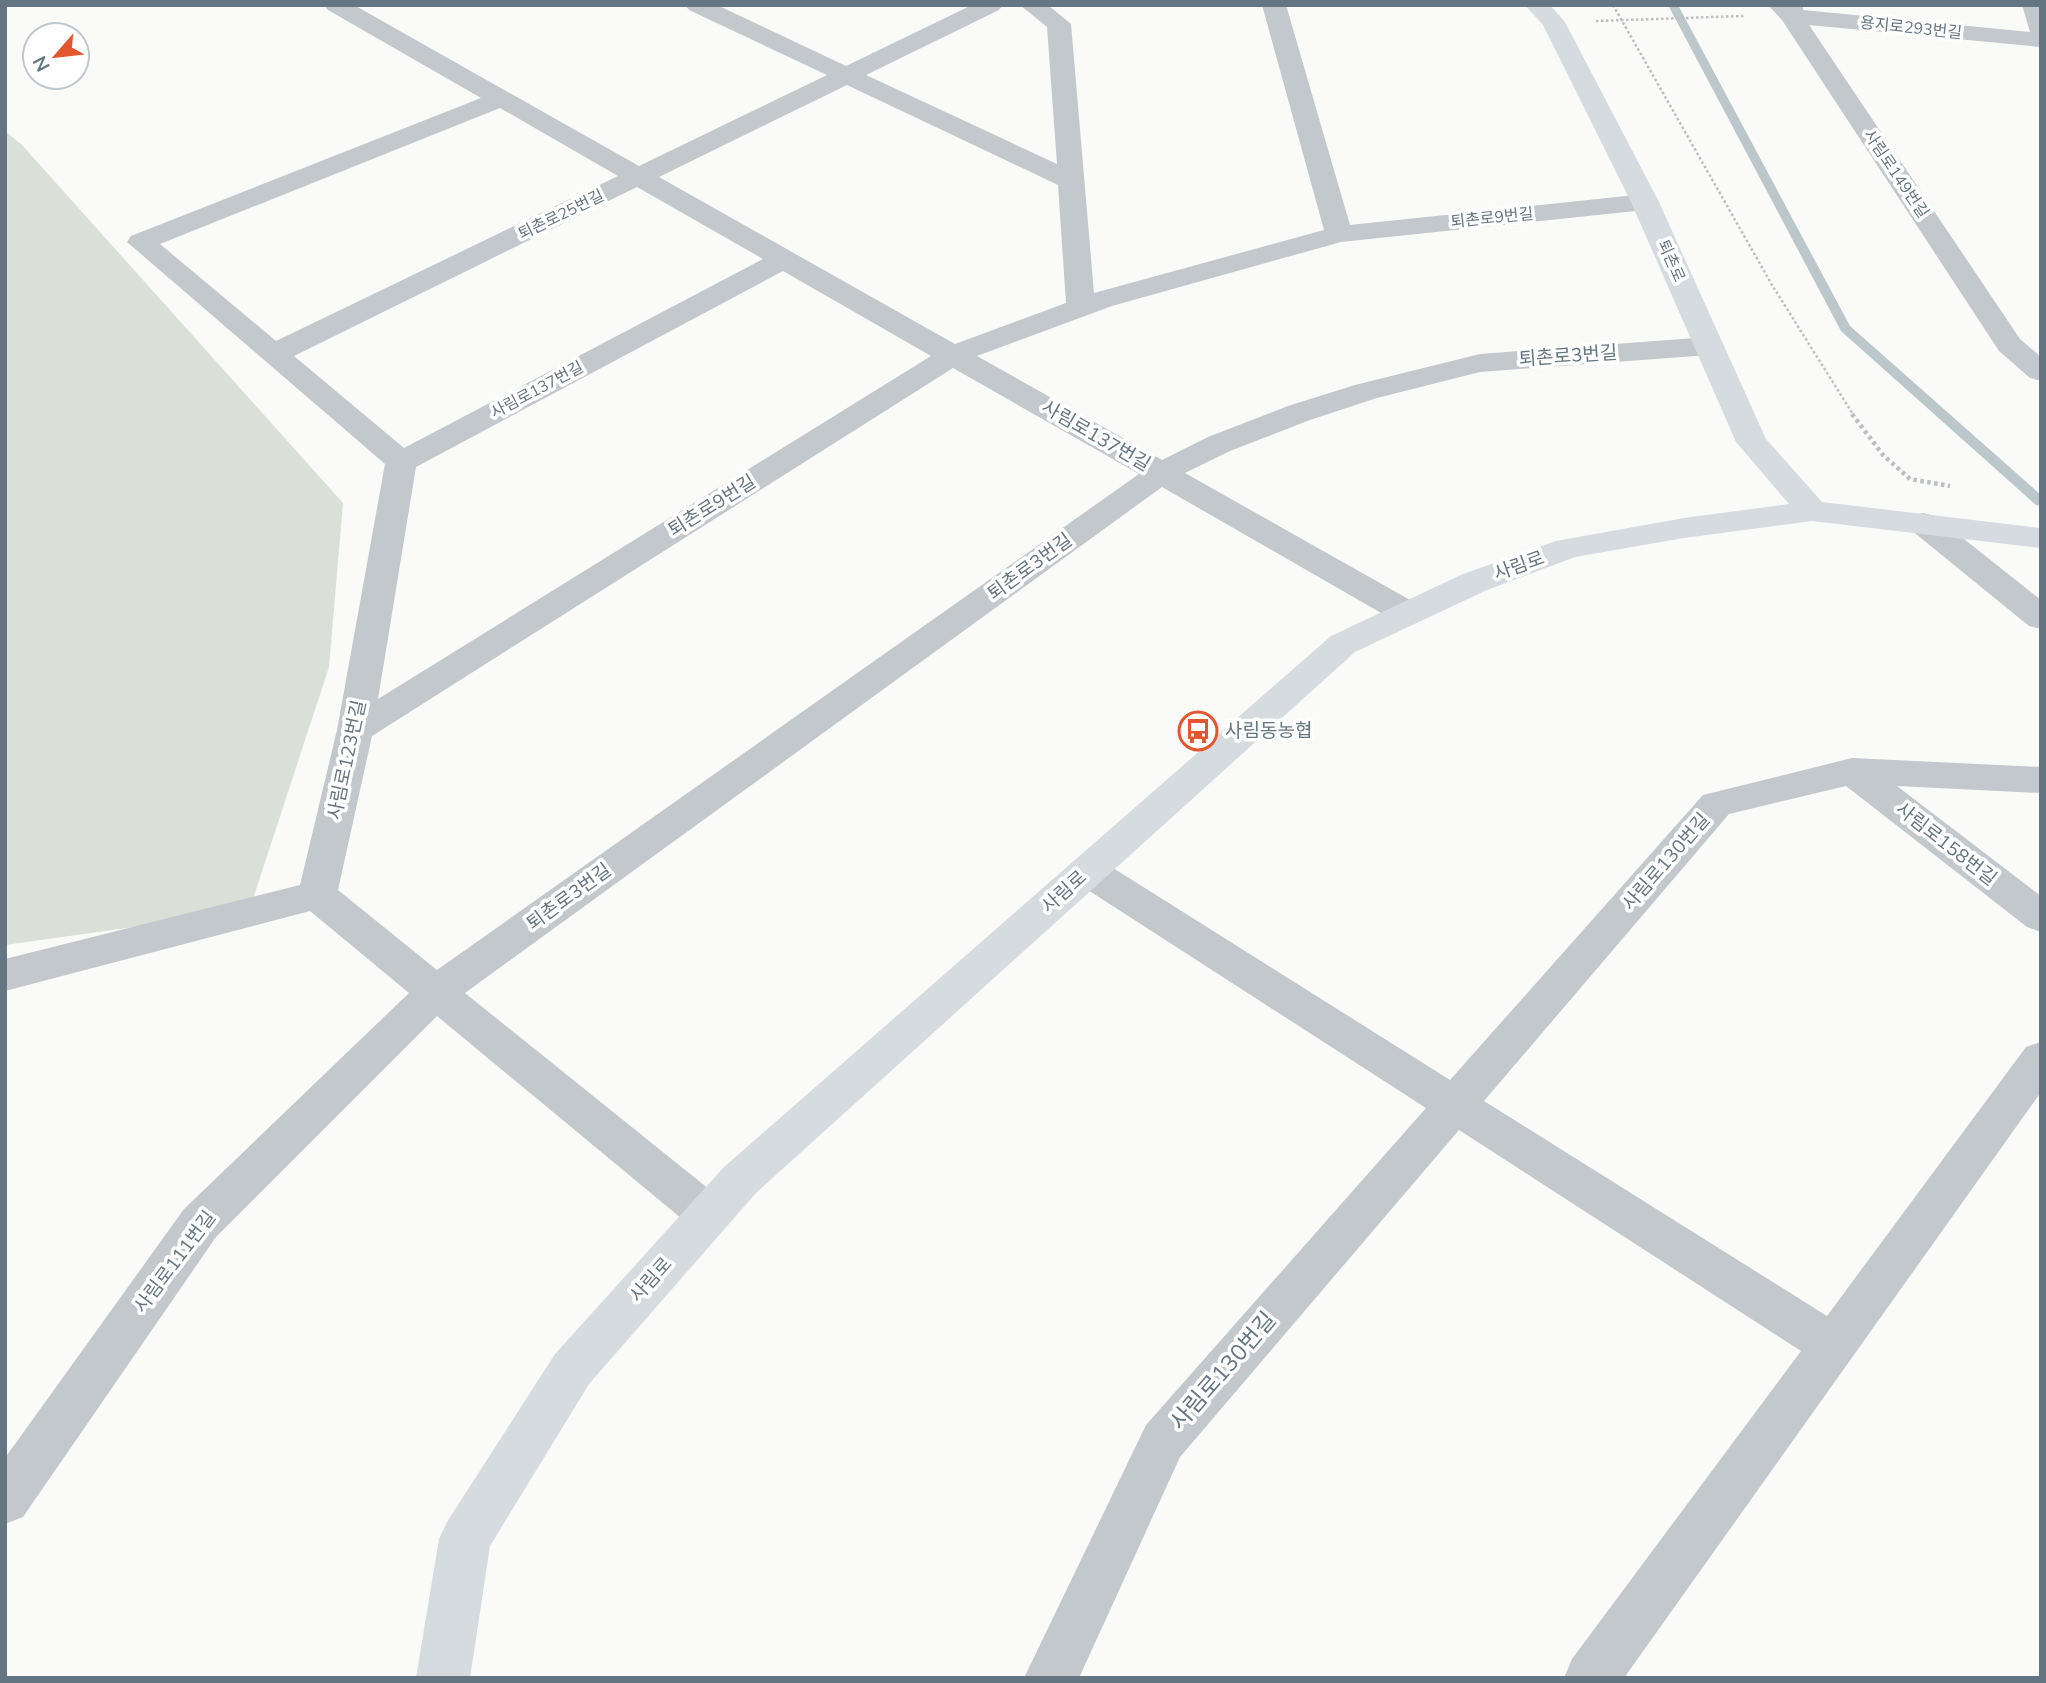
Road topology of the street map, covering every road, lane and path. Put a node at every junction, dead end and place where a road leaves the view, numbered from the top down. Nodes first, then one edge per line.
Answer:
1 (336, 5) edge
2 (697, 5) edge
3 (992, 5) edge
4 (1032, 5) edge
5 (1274, 5) edge
6 (1613, 5) edge
7 (2034, 5) edge
8 (1787, 9) edge
9 (1545, 14) edge
10 (1756, 16) dead end
11 (1620, 20) junction
12 (2041, 30) edge
13 (2041, 40) edge
14 (847, 75) junction
15 (501, 99) junction
16 (638, 177) junction
17 (1071, 181) junction
18 (1645, 202) junction
19 (1339, 234) junction
20 (784, 259) junction
21 (1081, 308) junction
22 (2009, 345) junction
23 (1709, 346) junction
24 (2041, 349) edge
25 (274, 354) junction
26 (953, 355) junction
27 (2041, 372) edge
28 (401, 462) junction
29 (1160, 473) junction
30 (1951, 486) dead end
31 (1812, 511) junction
32 (1923, 523) junction
33 (2041, 538) edge
34 (1408, 613) junction
35 (2041, 618) edge
36 (355, 730) junction
37 (1852, 771) junction
38 (2041, 779) edge
39 (1088, 871) junction
40 (317, 894) junction
41 (2041, 917) edge
42 (5, 975) edge
43 (436, 992) junction
44 (2041, 1059) edge
45 (1455, 1105) junction
46 (709, 1215) junction
47 (1832, 1345) junction
48 (5, 1500) edge
49 (1598, 1677) edge
50 (443, 1678) edge
51 (1051, 1678) edge

1 - 15 street, 사림로137번길
2 - 14 street
3 - 14 street, 퇴촌로25번길
4 - 17 street
5 - 19 street
6 - 11 path
7 - 12 street
8 - 13 street, 용지로293번길
8 - 22 street, 사림로149번길
9 - 11 path
9 - 18 street, 퇴촌로
10 - 11 path
11 - 30 path
14 - 16 street, 퇴촌로25번길
14 - 17 street
15 - 16 street, 사림로137번길
15 - 25 street
16 - 20 street, 사림로137번길
16 - 25 street, 퇴촌로25번길
17 - 21 street
18 - 19 street, 퇴촌로9번길
18 - 23 street, 퇴촌로
19 - 21 street, 퇴촌로9번길
20 - 26 street, 사림로137번길
20 - 28 street, 사림로137번길
21 - 26 street, 퇴촌로9번길
22 - 24 street
22 - 27 street, 사림로149번길
23 - 29 street, 퇴촌로3번길
23 - 31 street, 퇴촌로
25 - 28 street
26 - 29 street, 사림로137번길
26 - 36 street, 퇴촌로9번길
28 - 36 street, 사림로123번길
29 - 34 street, 사림로137번길
29 - 43 street, 퇴촌로3번길
31 - 32 street, 사림로
31 - 34 street, 사림로
32 - 33 street, 사림로
32 - 35 street
34 - 39 street, 사림로
36 - 40 street, 사림로123번길
37 - 38 street, 사림로130번길
37 - 41 street, 사림로158번길
37 - 45 street, 사림로130번길
39 - 45 street
39 - 46 street, 사림로
40 - 42 street
40 - 43 street
43 - 46 street
43 - 48 street, 사림로111번길
44 - 47 street
45 - 47 street
45 - 51 street, 사림로130번길
46 - 50 street, 사림로
47 - 49 street

